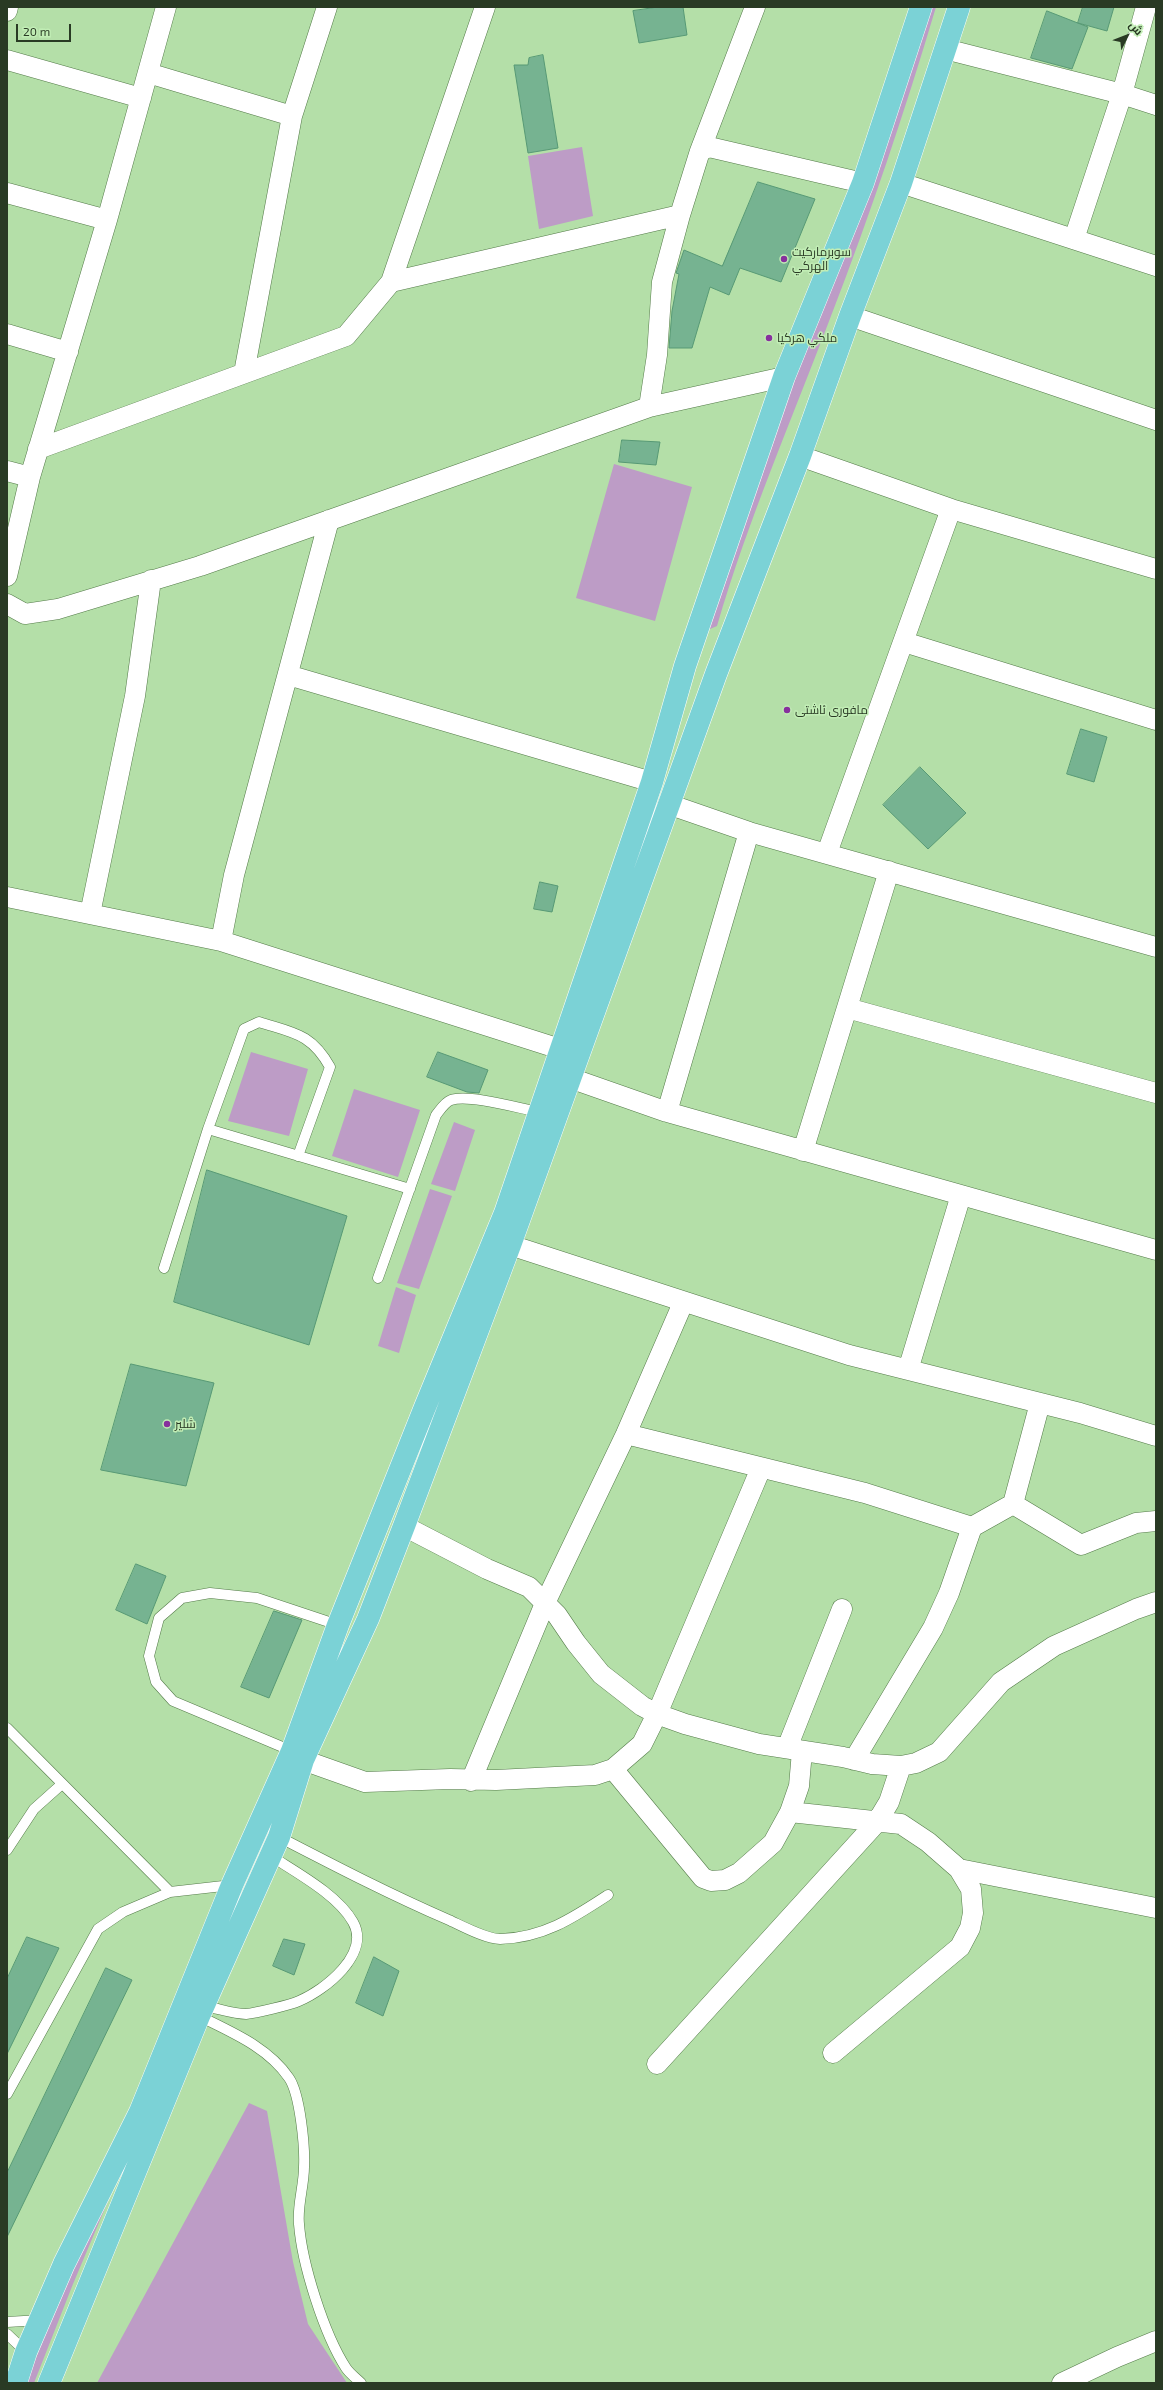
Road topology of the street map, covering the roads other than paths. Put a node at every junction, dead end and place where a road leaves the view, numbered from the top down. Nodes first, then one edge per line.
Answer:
1 (8, 7) edge
2 (166, 7) edge
3 (327, 7) edge
4 (755, 7) edge
5 (959, 7) edge
6 (1146, 7) edge
7 (490, 8) edge
8 (919, 8) edge
9 (7, 11) edge
10 (946, 49) junction
11 (7, 60) edge
12 (148, 73) junction
13 (1122, 94) junction
14 (141, 98) junction
15 (1156, 105) edge
16 (292, 116) junction
17 (700, 151) junction
18 (862, 183) junction
19 (901, 183) junction
20 (7, 193) edge
21 (680, 214) junction
22 (107, 220) junction
23 (1074, 239) junction
24 (1156, 266) edge
25 (391, 282) junction
26 (850, 316) junction
27 (7, 334) edge
28 (68, 352) junction
29 (244, 373) junction
30 (784, 377) junction
31 (649, 407) junction
32 (1156, 420) edge
33 (38, 449) junction
34 (800, 456) junction
35 (7, 471) edge
36 (30, 478) junction
37 (951, 509) junction
38 (329, 520) junction
39 (1156, 569) edge
40 (7, 576) edge
41 (151, 580) junction
42 (7, 604) edge
43 (25, 614) junction
44 (7, 624) edge
45 (904, 642) junction
46 (686, 666) junction
47 (716, 674) junction
48 (288, 675) junction
49 (1156, 720) edge
50 (652, 782) junction
51 (668, 804) junction
52 (749, 832) junction
53 (827, 853) junction
54 (889, 871) junction
55 (7, 897) edge
56 (90, 914) junction
57 (221, 941) junction
58 (1156, 947) edge
59 (847, 1008) junction
60 (560, 1049) junction
61 (570, 1078) junction
62 (1156, 1093) edge
63 (539, 1112) junction
64 (667, 1112) junction
65 (208, 1129) junction
66 (803, 1150) junction
67 (298, 1156) junction
68 (410, 1188) junction
69 (962, 1195) junction
70 (510, 1245) junction
71 (1156, 1250) edge
72 (164, 1268) dead end
73 (378, 1278) dead end
74 (684, 1303) junction
75 (908, 1370) junction
76 (1040, 1403) junction
77 (626, 1434) junction
78 (1156, 1436) edge
79 (761, 1468) junction
80 (1013, 1504) junction
81 (1156, 1521) edge
82 (404, 1526) junction
83 (972, 1528) junction
84 (546, 1601) junction
85 (1156, 1602) edge
86 (842, 1609) dead end
87 (338, 1625) junction
88 (657, 1714) junction
89 (7, 1728) edge
90 (795, 1749) junction
91 (297, 1756) junction
92 (854, 1760) junction
93 (901, 1766) junction
94 (614, 1769) junction
95 (470, 1781) junction
96 (62, 1784) junction
97 (790, 1812) junction
98 (877, 1822) junction
99 (275, 1846) junction
100 (7, 1850) edge
101 (959, 1869) junction
102 (232, 1885) junction
103 (170, 1892) junction
104 (608, 1895) dead end
105 (1156, 1908) edge
106 (202, 2011) junction
107 (833, 2053) dead end
108 (657, 2064) dead end
109 (7, 2094) edge
110 (151, 2112) junction
111 (41, 2320) junction
112 (7, 2322) edge
113 (7, 2334) edge
114 (1156, 2341) edge
115 (26, 2352) junction
116 (16, 2383) edge
117 (49, 2383) edge
118 (361, 2383) edge
119 (1062, 2383) edge

1 - 9 street
2 - 12 street
3 - 16 street
4 - 17 street
5 - 10 highway
6 - 13 street
7 - 25 street
8 - 18 highway
10 - 13 street
10 - 19 highway
11 - 14 street
12 - 14 street
12 - 16 street
13 - 15 street
13 - 23 street
14 - 22 street
16 - 29 street
17 - 18 street
17 - 21 street
18 - 30 highway
19 - 23 street
19 - 26 highway
20 - 22 street
21 - 25 street
21 - 31 street
22 - 28 street
23 - 24 street
25 - 29 street
26 - 32 street
26 - 34 highway
27 - 28 street
28 - 33 street
29 - 33 street
30 - 31 street
30 - 46 highway
31 - 38 street
33 - 36 street
34 - 37 street
34 - 47 highway
35 - 36 street
36 - 40 street
37 - 39 street
37 - 45 street
38 - 41 street
38 - 48 street
41 - 43 street
41 - 56 street
42 - 43 street
43 - 44 street
45 - 49 street
45 - 53 street
46 - 47 highway
46 - 50 highway
47 - 51 highway
48 - 50 street
48 - 57 street
50 - 60 highway
51 - 52 street
51 - 61 highway
52 - 53 street
52 - 64 street
53 - 54 street
54 - 58 street
54 - 59 street
55 - 56 street
56 - 57 street
57 - 60 street
59 - 62 street
59 - 66 street
60 - 63 highway
61 - 64 street
61 - 70 highway
63 - 68 lane
63 - 87 highway
64 - 66 street
65 - 67 lane
65 - 67 lane
65 - 72 lane
66 - 69 street
67 - 68 lane
68 - 73 lane
69 - 71 street
69 - 75 street
70 - 74 street
70 - 82 highway
74 - 75 street
74 - 77 street
75 - 76 street
76 - 78 street
76 - 80 street
77 - 79 street
77 - 84 street
79 - 83 street
79 - 88 street
80 - 81 street
80 - 83 street
82 - 84 street
82 - 91 highway
83 - 92 street
84 - 88 street
84 - 95 street
85 - 93 street
86 - 90 street
87 - 91 highway
87 - 91 lane
88 - 90 street
88 - 94 street
89 - 96 lane
90 - 92 street
90 - 97 street
91 - 95 street
91 - 99 highway
91 - 102 highway
92 - 93 street
93 - 98 street
94 - 95 street
94 - 97 street
96 - 100 lane
96 - 103 lane
97 - 98 street
98 - 101 street
98 - 108 street
99 - 104 lane
99 - 106 highway
99 - 106 lane
101 - 105 street
101 - 107 street
102 - 103 lane
102 - 110 highway
103 - 109 lane
106 - 110 highway
106 - 118 lane
110 - 111 highway
110 - 117 highway
111 - 112 lane
111 - 115 highway
113 - 115 lane
114 - 119 street
115 - 116 highway

